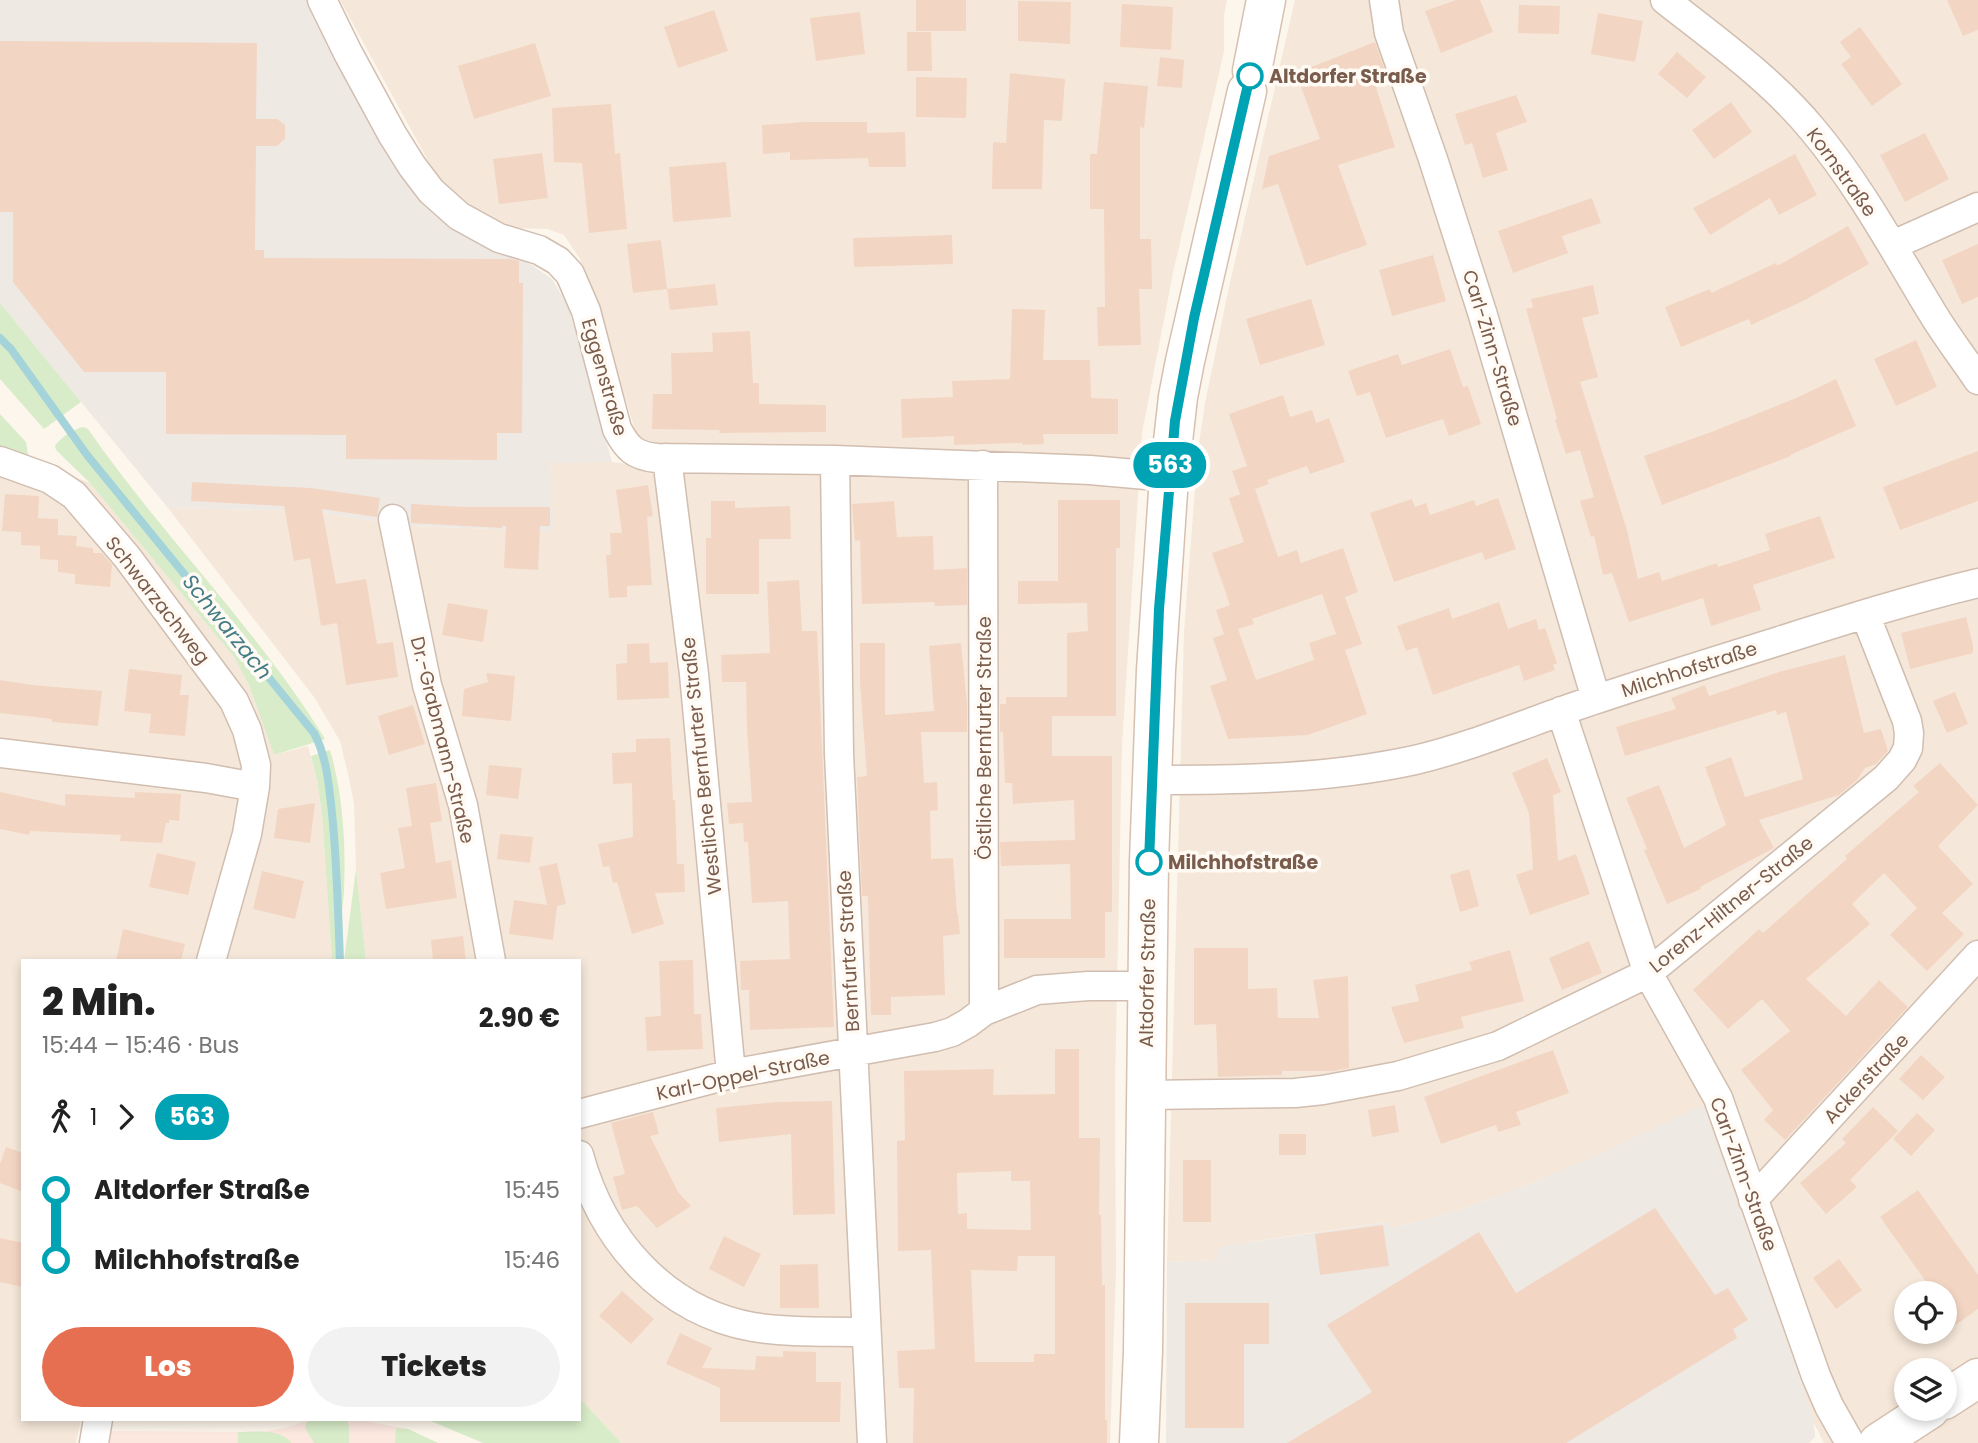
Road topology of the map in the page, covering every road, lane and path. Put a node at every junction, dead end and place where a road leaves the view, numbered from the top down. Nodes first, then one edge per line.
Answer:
1 (322, 0) edge
2 (1266, 0) edge
3 (1384, 0) edge
4 (1665, 0) edge
5 (1978, 207) edge
6 (1893, 245) junction
7 (1978, 380) edge
8 (667, 458) junction
9 (835, 460) junction
10 (0, 461) edge
11 (983, 465) junction
12 (1169, 477) junction
13 (393, 519) dead end
14 (1978, 583) edge
15 (1865, 614) junction
16 (1597, 699) junction
17 (1561, 711) junction
18 (0, 753) edge
19 (1151, 780) junction
20 (256, 787) junction
21 (1978, 955) edge
22 (212, 959) edge
23 (491, 959) edge
24 (1648, 973) junction
25 (1147, 986) junction
26 (984, 1011) junction
27 (852, 1052) junction
28 (731, 1074) junction
29 (1146, 1095) junction
30 (581, 1113) edge
31 (581, 1163) edge
32 (1754, 1200) junction
33 (866, 1332) junction
34 (1978, 1378) edge
35 (1957, 1392) edge
36 (97, 1421) edge
37 (1912, 1421) edge
38 (94, 1443) edge
39 (872, 1443) edge
40 (1139, 1443) edge
41 (1850, 1443) edge
42 (1878, 1443) edge

1 - 8 street, Eggenstraße
2 - 12 main road, Altdorfer Straße
3 - 16 street, Carl-Zinn-Straße
4 - 6 street, Kornstraße
5 - 6 street
6 - 7 street, Kornstraße
8 - 9 street, Eggenstraße
8 - 28 street, Westliche Bernfurter Straße
9 - 11 street, Eggenstraße
9 - 27 street, Bernfurter Straße
10 - 20 street, Schwarzachweg
11 - 12 street, Eggenstraße
11 - 26 street, Östliche Bernfurter Straße
12 - 19 main road, Altdorfer Straße
13 - 23 street, Dr.-Grabmann-Straße
14 - 15 street, Milchhofstraße
15 - 16 street, Milchhofstraße
15 - 24 street, Lorenz-Hiltner-Straße
16 - 17 street, Milchhofstraße
17 - 19 street, Milchhofstraße
17 - 24 street, Carl-Zinn-Straße
18 - 20 street
19 - 25 main road, Altdorfer Straße
20 - 22 street, Schwarzachweg
21 - 32 street, Ackerstraße
24 - 29 street, Lorenz-Hiltner-Straße
24 - 32 street, Carl-Zinn-Straße
25 - 26 street, Karl-Oppel-Straße
25 - 29 main road, Altdorfer Straße
26 - 27 street, Karl-Oppel-Straße
27 - 28 street, Karl-Oppel-Straße
27 - 33 street, Bernfurter Straße
28 - 30 street, Karl-Oppel-Straße
29 - 40 main road, Altdorfer Straße
31 - 33 street
32 - 41 street, Carl-Zinn-Straße
33 - 39 street, Bernfurter Straße
34 - 35 main road
36 - 38 street
37 - 42 main road

